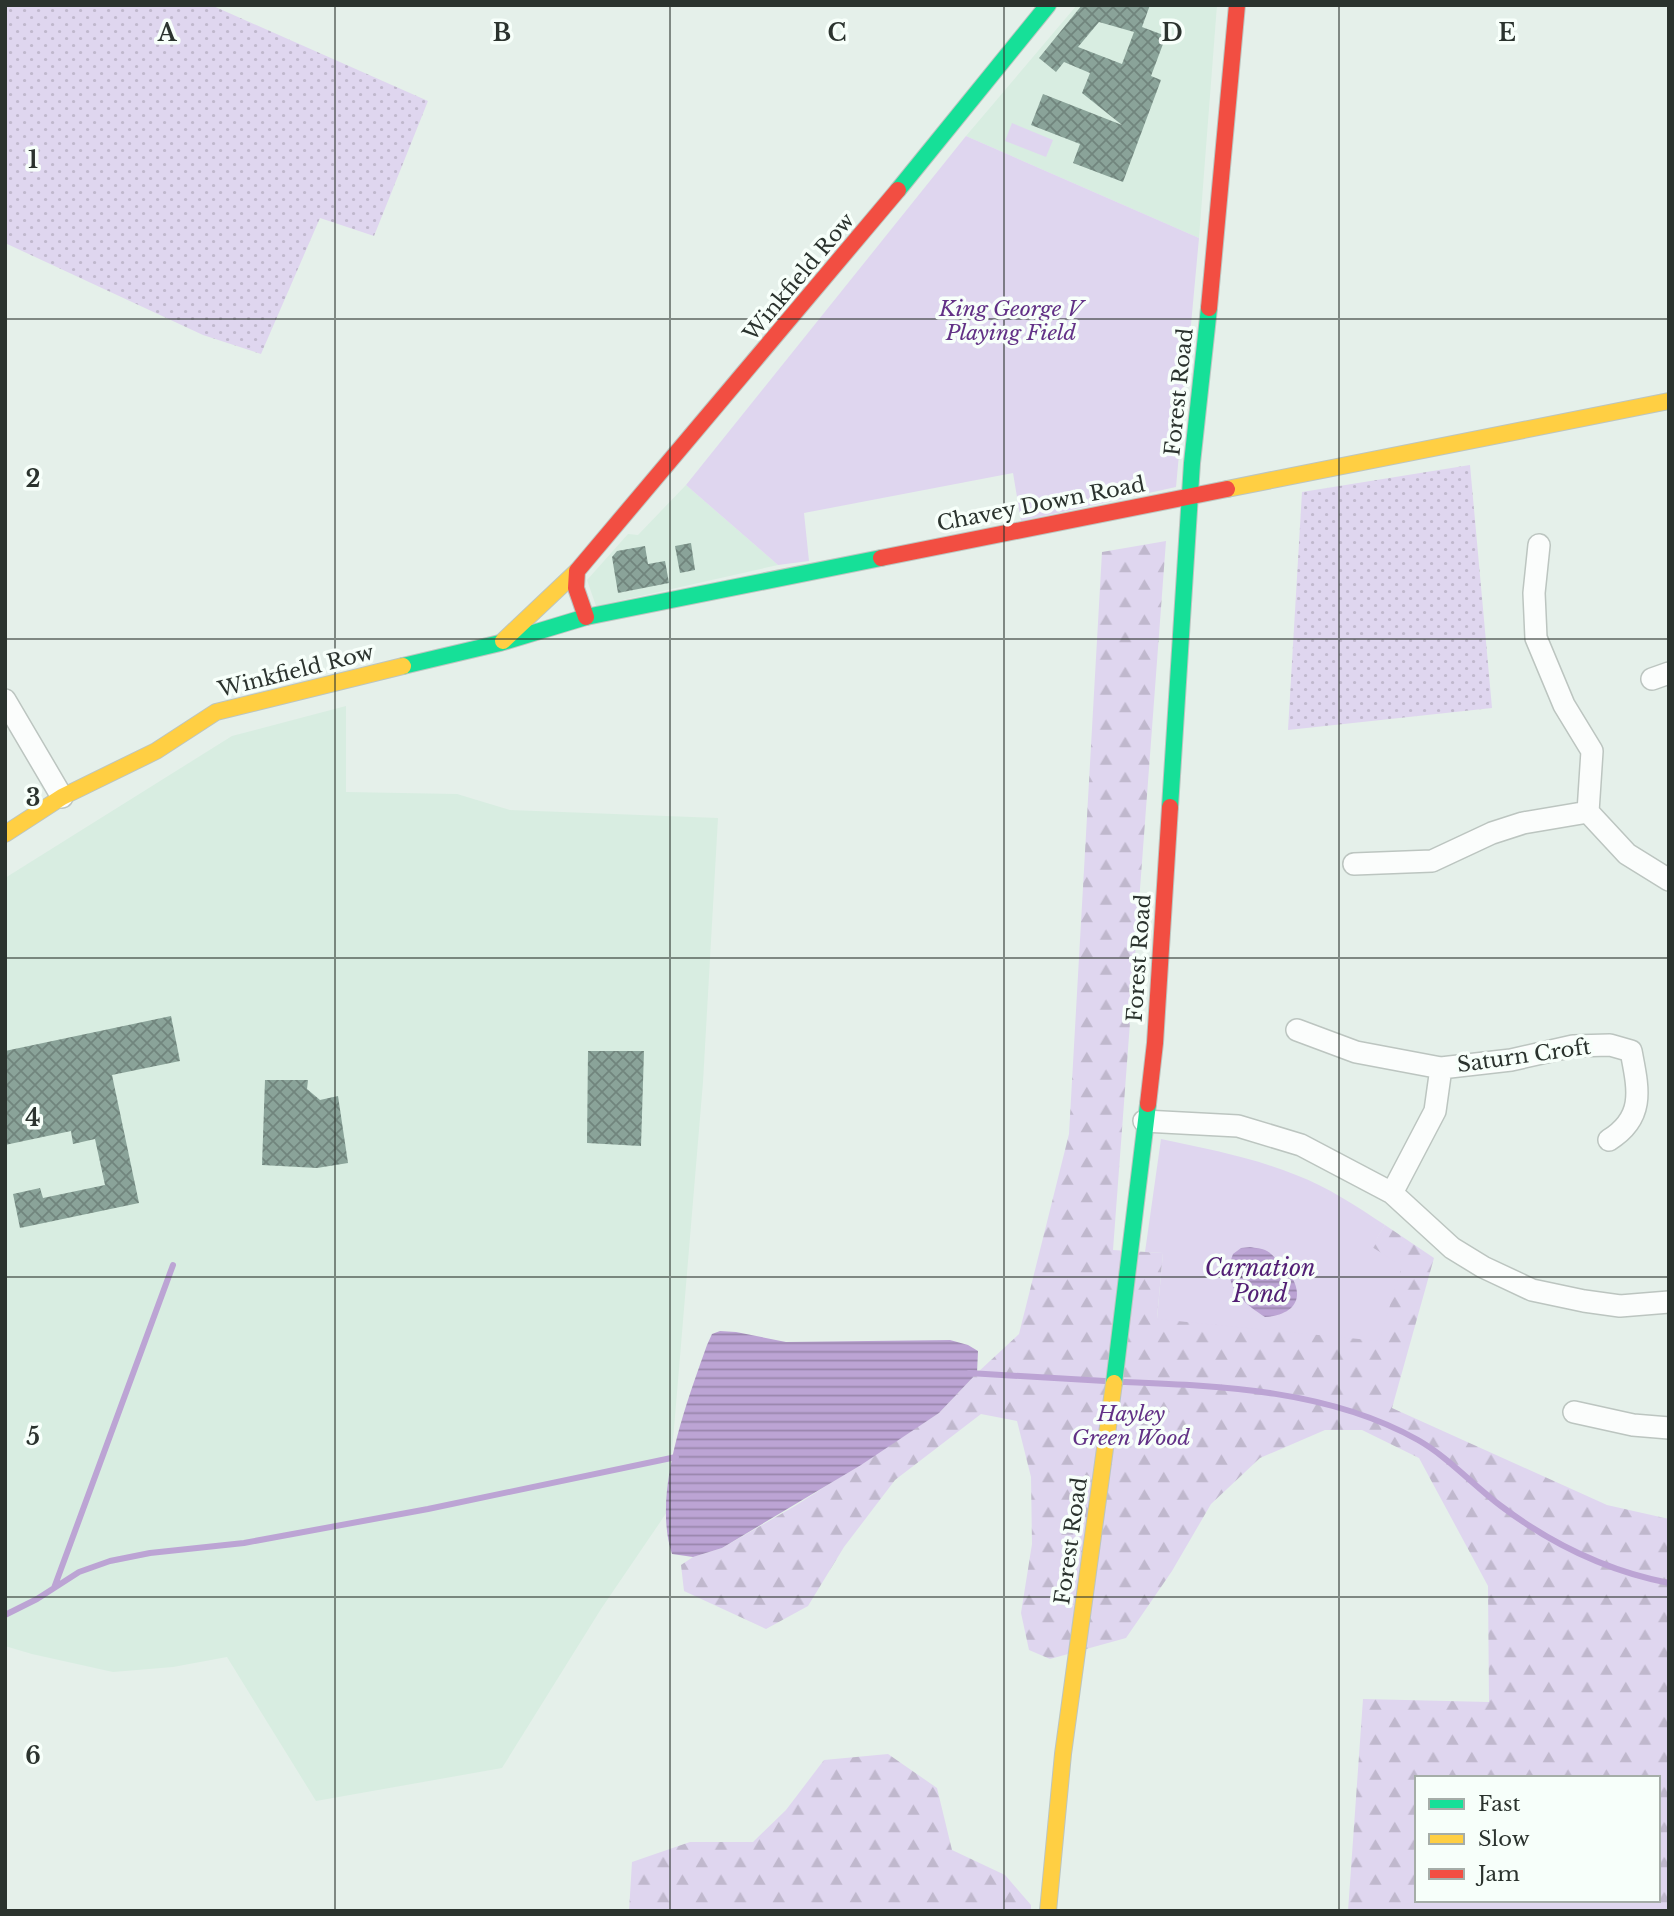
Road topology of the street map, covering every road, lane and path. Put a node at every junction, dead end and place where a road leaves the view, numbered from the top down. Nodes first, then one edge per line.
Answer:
1 (1048, 5) edge
2 (1237, 5) edge
3 (1669, 401) edge
4 (1190, 495) junction
5 (1539, 545) dead end
6 (577, 571) junction
7 (586, 617) junction
8 (500, 643) junction
9 (5, 700) edge
10 (62, 797) junction
11 (1588, 812) junction
12 (5, 834) edge
13 (1354, 864) dead end
14 (1669, 880) edge
15 (1297, 1030) dead end
16 (1441, 1068) junction
17 (1144, 1121) junction
18 (1609, 1140) dead end
19 (1392, 1193) junction
20 (1669, 1303) edge
21 (1574, 1412) dead end
22 (1669, 1428) edge
23 (1048, 1911) edge

1 - 6 main road, Winkfield Row
2 - 4 main road, Forest Road
3 - 4 main road, Chavey Down Road
4 - 7 main road, Chavey Down Road
4 - 17 main road, Forest Road
5 - 11 street
6 - 7 main road
6 - 8 main road, Winkfield Row
7 - 8 main road, Winkfield Row
8 - 10 main road, Winkfield Row
9 - 10 street
10 - 12 main road, Winkfield Row
11 - 13 street
11 - 14 street
15 - 16 street, Saturn Croft
16 - 18 street, Saturn Croft
16 - 19 street, Saturn Croft
17 - 19 street
17 - 23 main road, Forest Road
19 - 20 street
21 - 22 street

